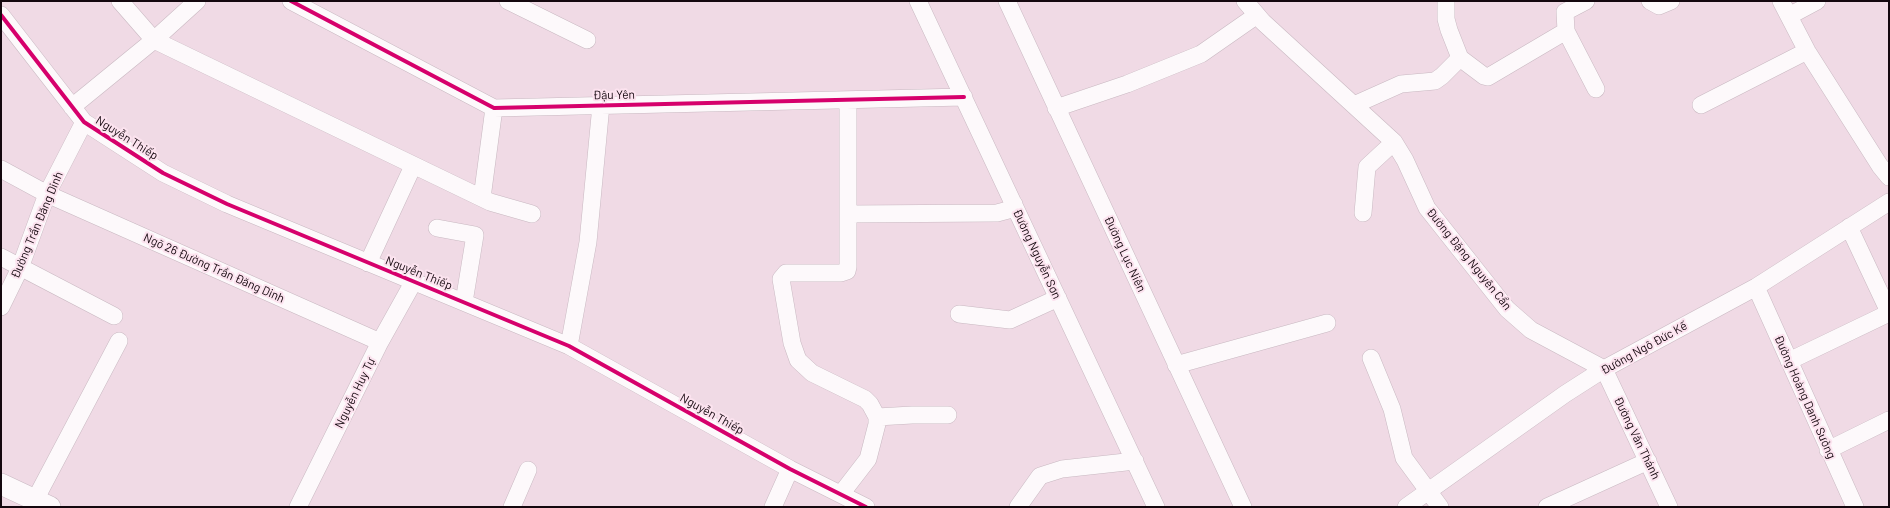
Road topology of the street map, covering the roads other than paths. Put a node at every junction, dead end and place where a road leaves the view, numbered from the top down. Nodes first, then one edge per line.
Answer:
1 (120, 1) edge
2 (197, 1) edge
3 (291, 1) edge
4 (508, 1) edge
5 (918, 1) edge
6 (1007, 1) edge
7 (1245, 1) edge
8 (1446, 1) edge
9 (1586, 1) edge
10 (1650, 1) edge
11 (1671, 1) edge
12 (1782, 1) edge
13 (1817, 1) edge
14 (1257, 15) junction
15 (1789, 16) junction
16 (3, 20) edge
17 (1566, 31) junction
18 (154, 40) junction
19 (587, 40) dead end
20 (1807, 51) junction
21 (1460, 58) junction
22 (1596, 89) dead end
23 (964, 97) junction
24 (848, 100) junction
25 (601, 105) junction
26 (1354, 105) junction
27 (1701, 105) dead end
28 (72, 107) junction
29 (494, 108) junction
30 (1056, 108) junction
31 (84, 122) junction
32 (1394, 142) junction
33 (413, 166) junction
34 (1, 169) edge
35 (1889, 177) edge
36 (47, 194) junction
37 (482, 198) junction
38 (1889, 202) edge
39 (1014, 204) junction
40 (1362, 213) dead end
41 (532, 214) dead end
42 (849, 214) junction
43 (1849, 227) junction
44 (437, 228) dead end
45 (1, 257) edge
46 (368, 263) junction
47 (20, 268) junction
48 (414, 281) junction
49 (1756, 287) junction
50 (1058, 298) junction
51 (464, 302) junction
52 (1, 308) edge
53 (1889, 312) edge
54 (960, 314) dead end
55 (114, 316) dead end
56 (1327, 323) dead end
57 (119, 340) dead end
58 (380, 342) junction
59 (568, 346) junction
60 (1371, 358) dead end
61 (1789, 361) junction
62 (1176, 365) junction
63 (1604, 369) junction
64 (948, 415) dead end
65 (877, 417) junction
66 (1889, 420) edge
67 (1828, 450) junction
68 (1135, 461) junction
69 (1648, 461) junction
70 (790, 469) junction
71 (528, 470) dead end
72 (1428, 490) junction
73 (841, 494) junction
74 (23, 498) edge
75 (298, 507) edge
76 (512, 507) edge
77 (773, 507) edge
78 (866, 507) edge
79 (1018, 507) edge
80 (1156, 507) edge
81 (1243, 507) edge
82 (1406, 507) edge
83 (1440, 507) edge
84 (1547, 507) edge
85 (1669, 507) edge
86 (1855, 507) edge

1 - 18 street
2 - 18 street
3 - 29 street, Đậu Yên
4 - 19 street
5 - 23 street, Đường Nguyễn Sơn
6 - 30 street, Đường Lục Niên
7 - 14 street, Đường Đặng Nguyên Cẩn
8 - 21 street
9 - 17 street
10 - 11 street
12 - 15 street
13 - 15 street
14 - 26 street, Đường Đặng Nguyên Cẩn
14 - 30 street
15 - 20 street
16 - 28 street, Nguyễn Thiếp
17 - 21 street
17 - 22 street
18 - 28 street
18 - 33 street
20 - 27 street
20 - 35 street
21 - 26 street
23 - 24 street, Đậu Yên
23 - 39 street, Đường Nguyễn Sơn
24 - 25 street, Đậu Yên
24 - 42 street
25 - 29 street, Đậu Yên
25 - 59 street
26 - 32 street, Đường Đặng Nguyên Cẩn
28 - 31 street, Nguyễn Thiếp
29 - 37 street
30 - 62 street, Đường Lục Niên
31 - 36 street, Đường Trần Đăng Dinh
31 - 46 street, Nguyễn Thiếp
32 - 40 street
32 - 63 street, Đường Đặng Nguyên Cẩn
33 - 37 street
33 - 46 street
34 - 36 street, Ngõ 26 Đường Trần Đăng Dinh
36 - 47 street, Đường Trần Đăng Dinh
36 - 58 street, Ngõ 26 Đường Trần Đăng Dinh
37 - 41 street
38 - 43 street, Đường Ngô Đức Kế
39 - 42 street
39 - 50 street, Đường Nguyễn Sơn
42 - 65 street
43 - 49 street, Đường Ngô Đức Kế
43 - 53 street
44 - 51 street
45 - 47 street
46 - 48 street, Nguyễn Thiếp
47 - 52 street, Đường Trần Đăng Dinh
47 - 55 street
48 - 51 street, Nguyễn Thiếp
48 - 58 street, Nguyễn Huy Tự
49 - 61 street, Đường Hoàng Danh Sưởng
49 - 63 street, Đường Ngô Đức Kế
50 - 54 street
50 - 68 street, Đường Nguyễn Sơn
51 - 59 street, Nguyễn Thiếp
53 - 61 street
56 - 62 street
57 - 74 street
58 - 75 street, Nguyễn Huy Tự
59 - 70 street, Nguyễn Thiếp
60 - 72 street
61 - 67 street, Đường Hoàng Danh Sưởng
62 - 81 street, Đường Lục Niên
63 - 69 street, Đường Văn Thánh
63 - 72 street, Đường Ngô Đức Kế
64 - 65 street
65 - 73 street
66 - 67 street
67 - 86 street, Đường Hoàng Danh Sưởng
68 - 79 street
68 - 80 street, Đường Nguyễn Sơn
69 - 84 street
69 - 85 street, Đường Văn Thánh
70 - 73 street, Nguyễn Thiếp
70 - 77 street
71 - 76 street
72 - 82 street, Đường Ngô Đức Kế
72 - 83 street
73 - 78 street, Nguyễn Thiếp

